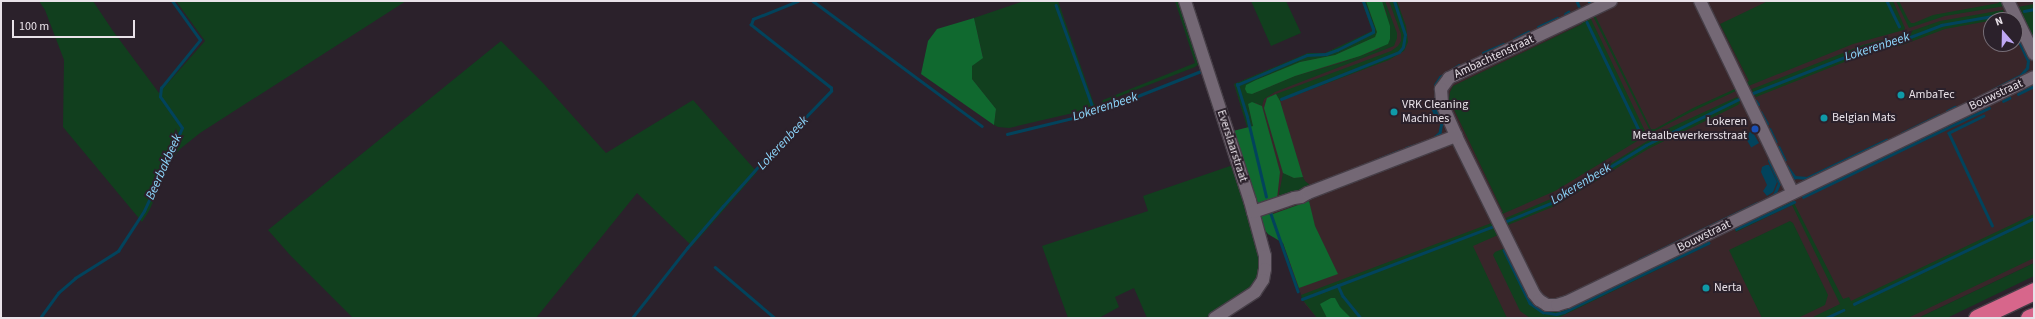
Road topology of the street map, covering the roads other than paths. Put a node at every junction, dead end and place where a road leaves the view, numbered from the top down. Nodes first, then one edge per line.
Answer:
1 (1185, 1) edge
2 (1611, 1) edge
3 (1700, 1) edge
4 (2008, 1) edge
5 (2034, 54) edge
6 (2034, 77) edge
7 (1456, 136) junction
8 (1793, 193) junction
9 (1253, 212) junction
10 (2034, 291) edge
11 (2034, 316) edge
12 (1216, 318) edge
13 (1977, 318) edge
14 (2029, 318) edge

1 - 9 street, Everslaarstraat
2 - 7 street, Ambachtenstraat
3 - 8 street
4 - 5 street
6 - 8 street, Bouwstraat
7 - 8 street, Bouwstraat
7 - 9 street
9 - 12 street, Everslaarstraat
10 - 13 highway
11 - 14 highway

